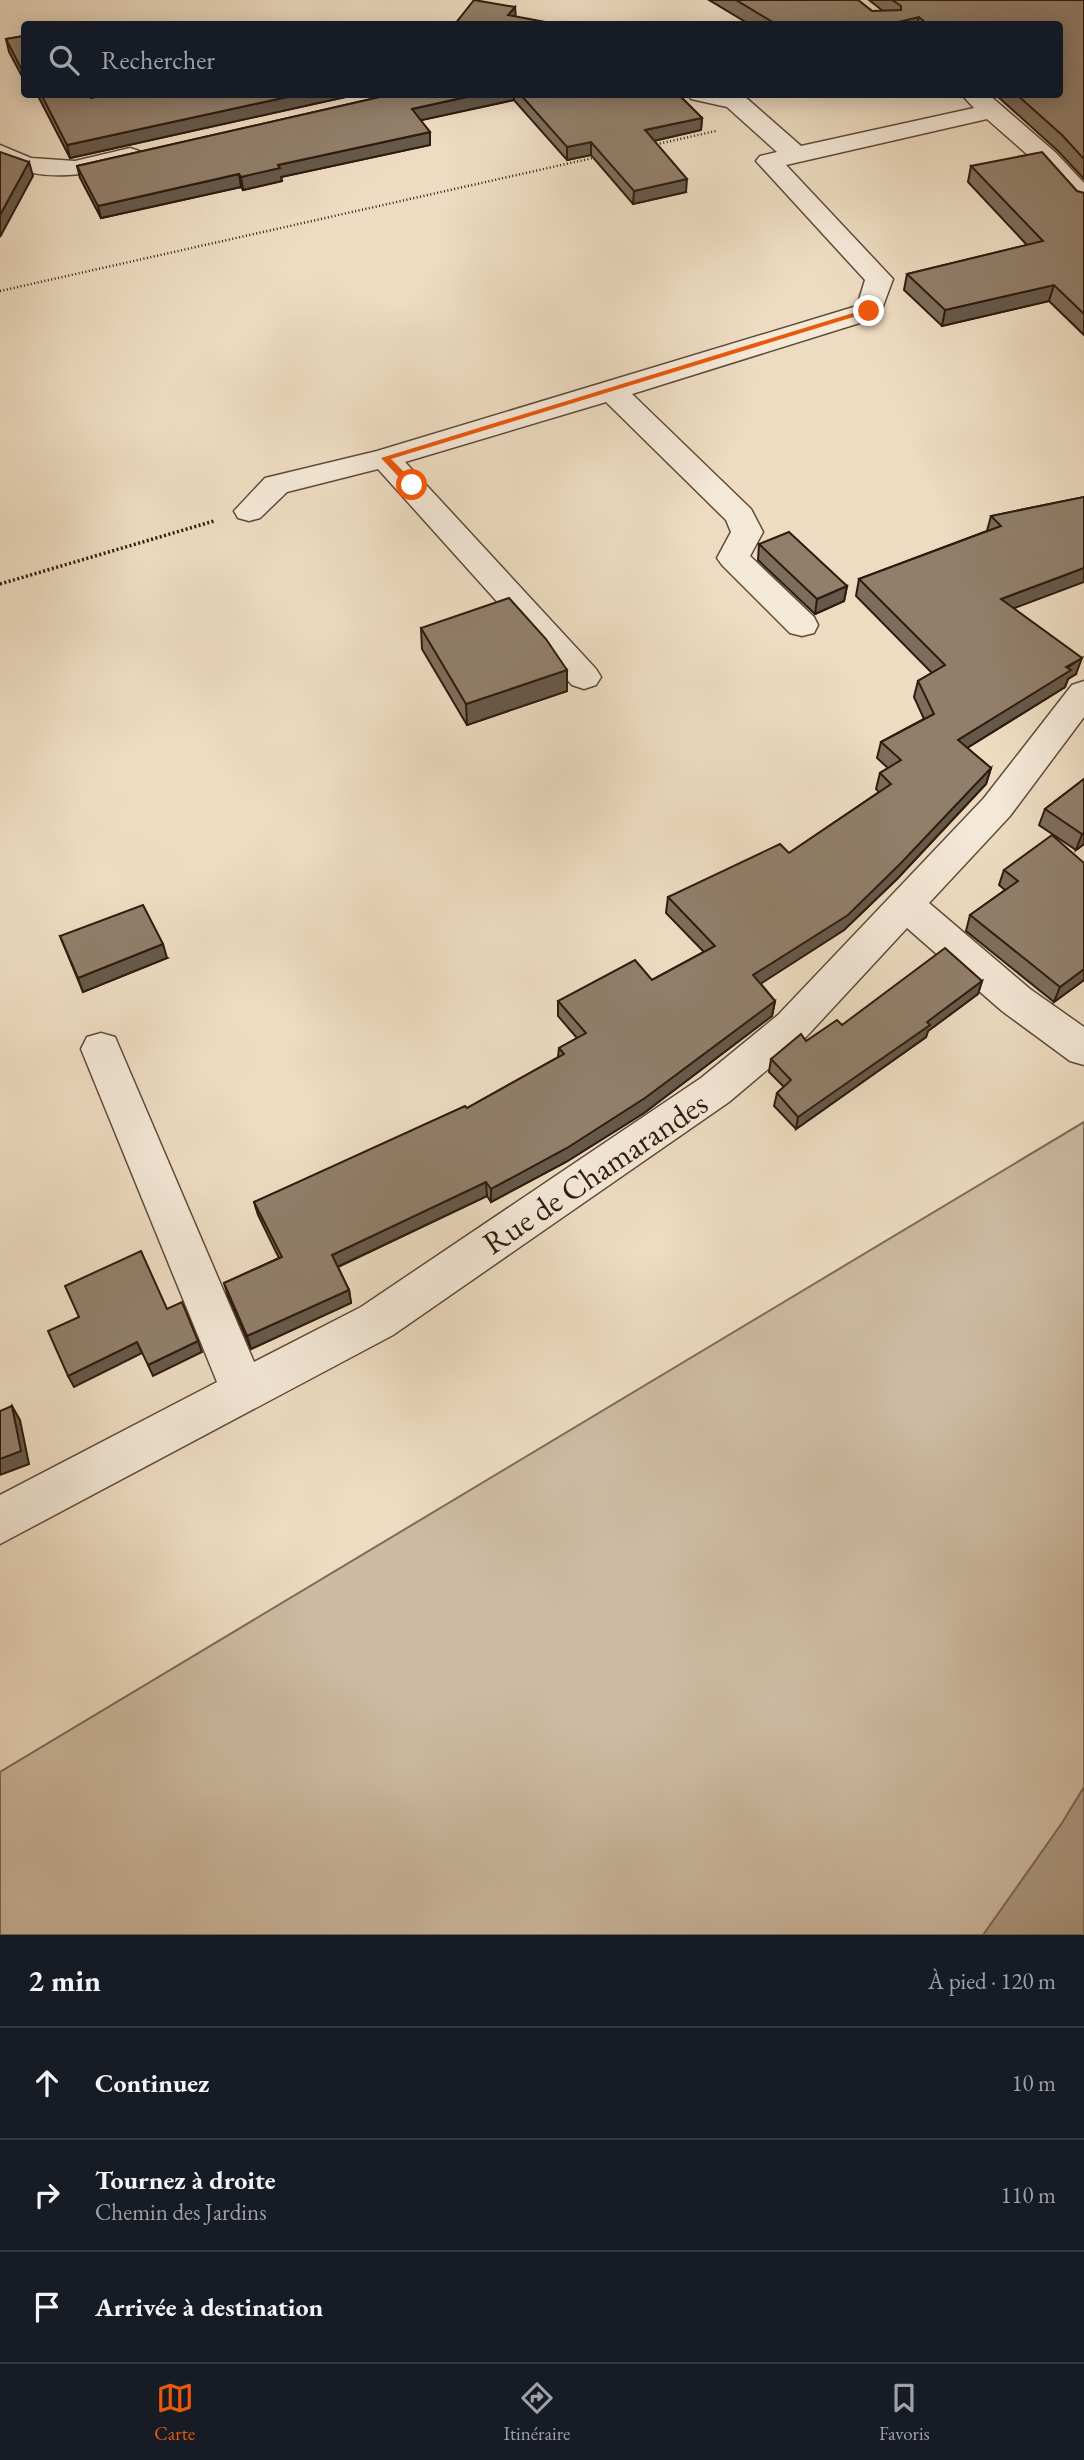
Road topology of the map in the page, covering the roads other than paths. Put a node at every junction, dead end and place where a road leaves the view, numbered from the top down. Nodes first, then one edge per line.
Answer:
1 (720, 98) edge
2 (982, 102) edge
3 (155, 151) edge
4 (0, 153) edge
5 (796, 155) junction
6 (1084, 200) edge
7 (611, 391) junction
8 (385, 458) junction
9 (249, 511) road end
10 (802, 625) dead end
11 (584, 677) dead end
12 (1084, 693) edge
13 (906, 905) junction
14 (100, 1049) dead end
15 (1084, 1049) edge
16 (244, 1392) junction
17 (0, 1520) edge

1 - 5 street
2 - 5 street
2 - 6 street
3 - 4 street
5 - 7 street
7 - 8 street
7 - 10 street
8 - 9 street
8 - 11 street
12 - 13 street, Rue de Chamarandes
13 - 15 street
13 - 16 street, Rue de Chamarandes
14 - 16 street
16 - 17 street, Rue de Chamarandes

